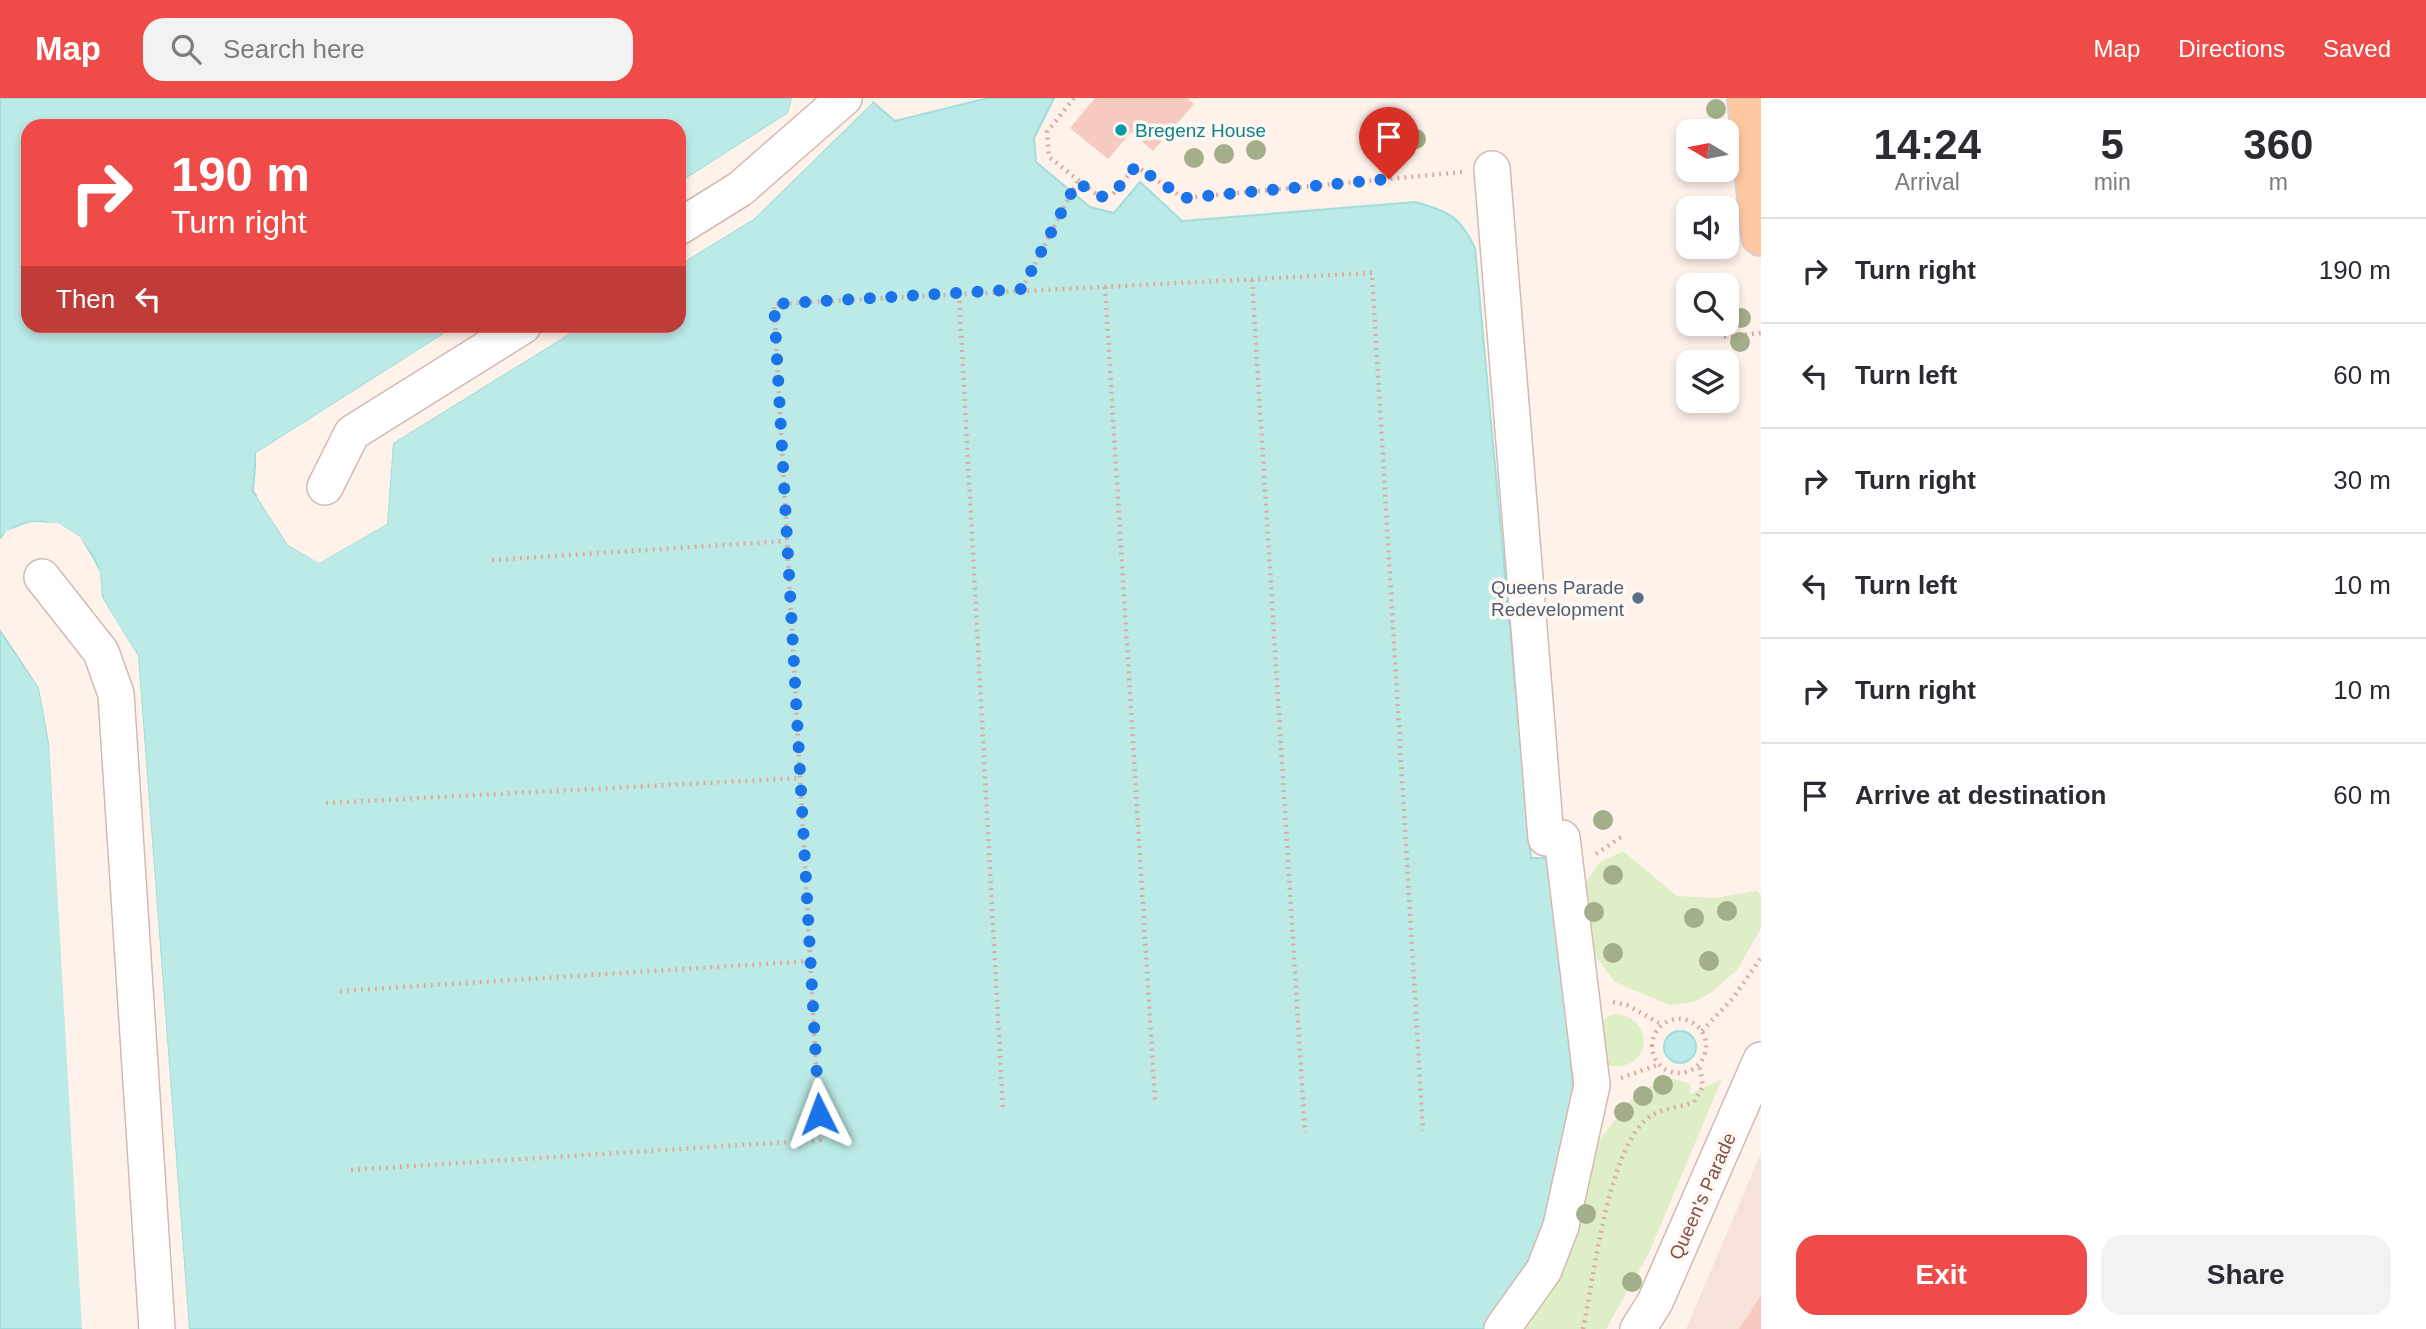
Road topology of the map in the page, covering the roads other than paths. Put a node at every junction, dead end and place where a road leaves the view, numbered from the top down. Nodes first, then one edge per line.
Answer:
1 (844, 98) edge
2 (1747, 98) edge
3 (1492, 169) road end
4 (686, 223) edge
5 (1761, 236) edge
6 (512, 333) edge
7 (325, 487) dead end
8 (42, 577) dead end
9 (1761, 1060) edge
10 (157, 1329) edge
11 (1503, 1329) edge
12 (1638, 1329) edge

1 - 4 street
2 - 5 main road
3 - 11 street
6 - 7 street
8 - 10 street
9 - 12 street, Queen's Parade

